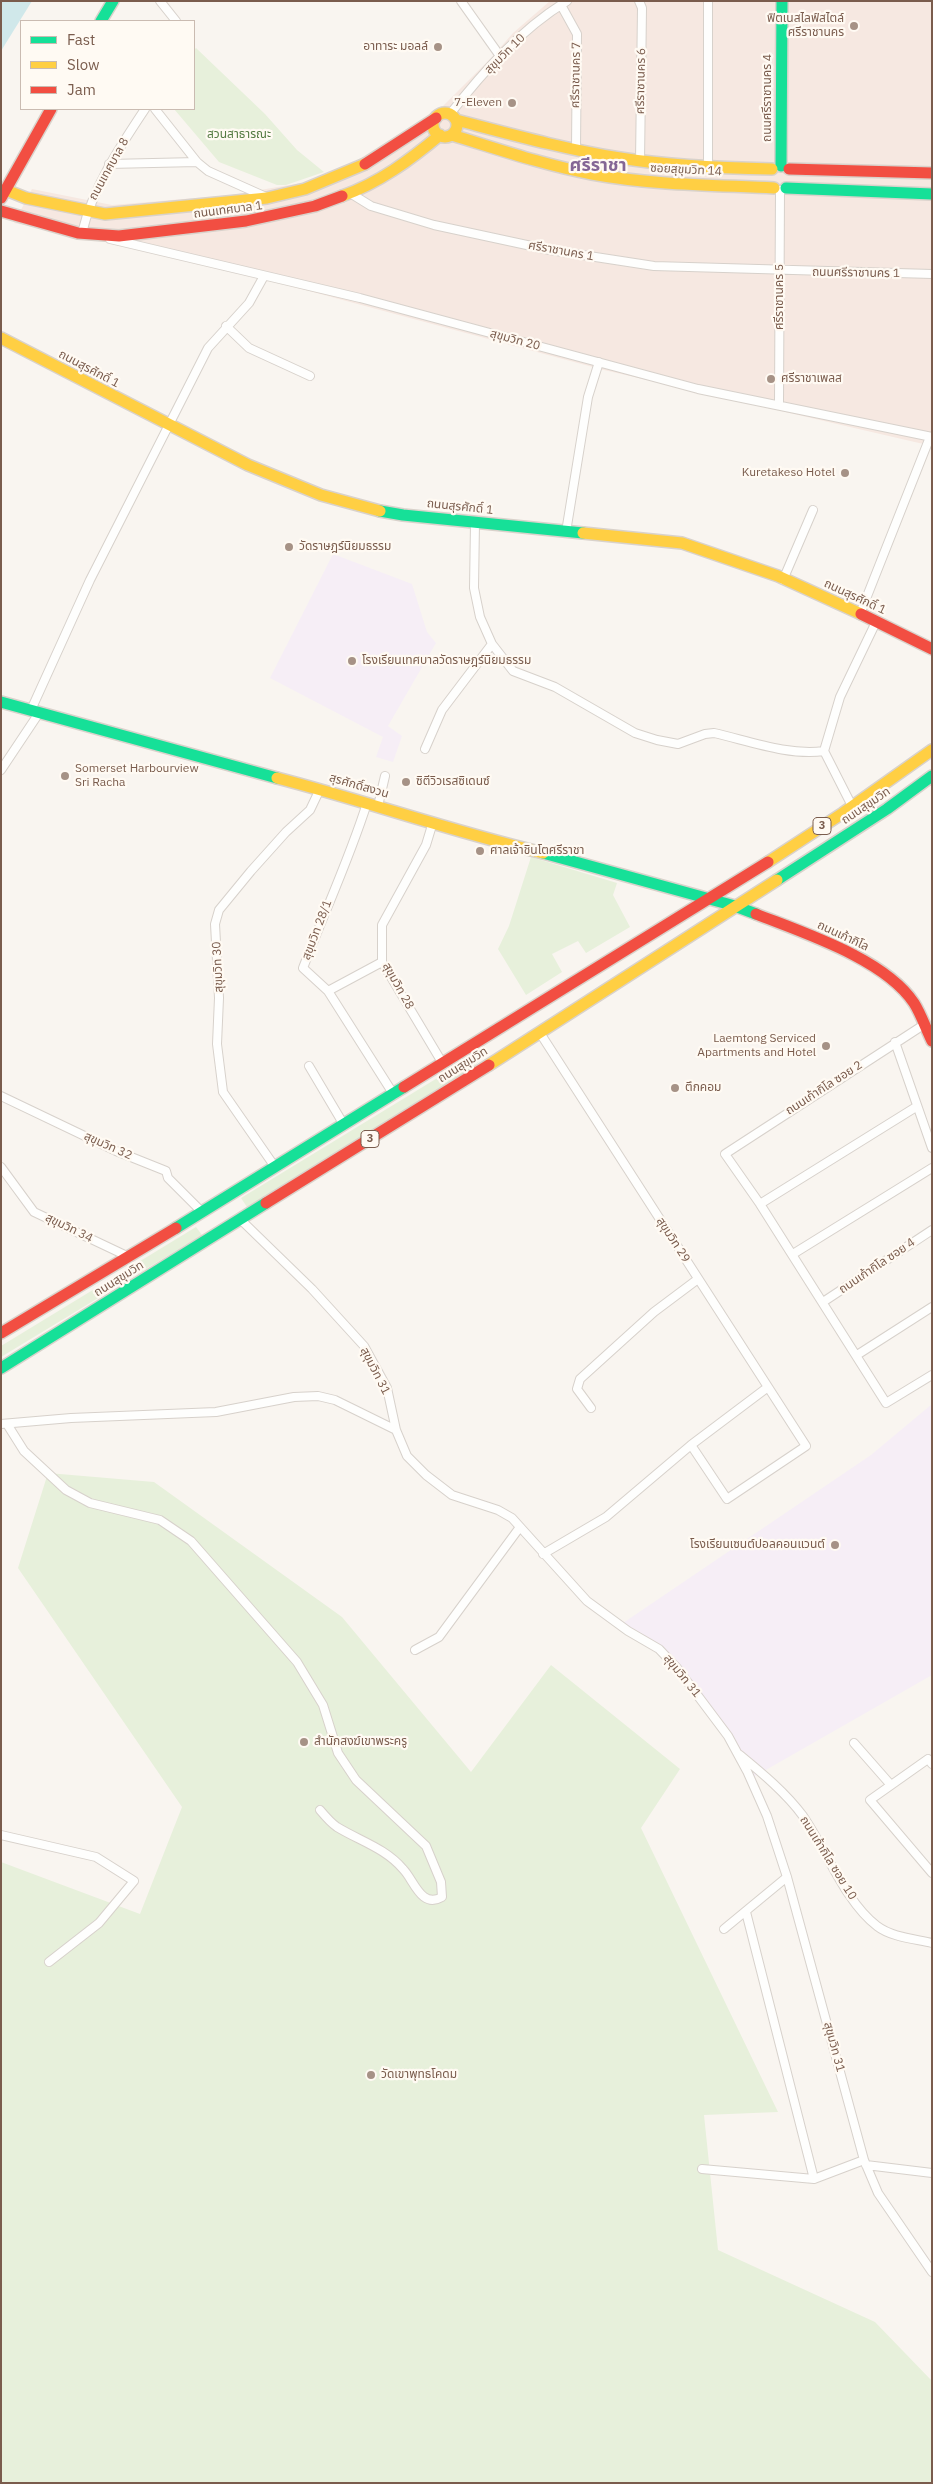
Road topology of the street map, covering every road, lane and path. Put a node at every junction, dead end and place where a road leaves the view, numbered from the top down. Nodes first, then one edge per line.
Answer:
1 (113, 1) edge
2 (160, 1) edge
3 (461, 1) edge
4 (639, 1) edge
5 (708, 1) edge
6 (782, 1) edge
7 (564, 3) edge
8 (102, 20) edge
9 (175, 20) edge
10 (500, 56) junction
11 (50, 110) edge
12 (144, 110) edge
13 (156, 110) edge
14 (453, 117) junction
15 (436, 118) junction
16 (446, 135) junction
17 (576, 149) junction
18 (640, 161) junction
19 (197, 162) junction
20 (109, 164) junction
21 (708, 167) junction
22 (781, 168) junction
23 (932, 173) edge
24 (5, 186) edge
25 (780, 189) junction
26 (350, 193) junction
27 (932, 194) edge
28 (268, 198) junction
29 (1, 211) edge
30 (87, 211) junction
31 (82, 233) junction
32 (100, 236) junction
33 (780, 271) junction
34 (932, 274) edge
35 (264, 276) junction
36 (226, 326) junction
37 (1, 338) edge
38 (599, 362) junction
39 (310, 376) dead end
40 (779, 404) junction
41 (168, 425) junction
42 (931, 437) edge
43 (813, 510) dead end
44 (476, 523) junction
45 (566, 532) junction
46 (783, 580) junction
47 (860, 614) junction
48 (876, 622) junction
49 (492, 644) junction
50 (932, 649) edge
51 (1, 702) edge
52 (35, 712) junction
53 (425, 749) dead end
54 (824, 750) junction
55 (932, 750) edge
56 (1, 770) edge
57 (385, 776) dead end
58 (932, 776) edge
59 (320, 789) junction
60 (373, 805) junction
61 (852, 806) junction
62 (433, 822) junction
63 (710, 897) junction
64 (735, 906) junction
65 (382, 962) junction
66 (328, 991) junction
67 (925, 1024) junction
68 (540, 1034) junction
69 (895, 1042) junction
70 (932, 1042) edge
71 (442, 1064) junction
72 (309, 1066) dead end
73 (394, 1094) junction
74 (1, 1096) edge
75 (916, 1107) junction
76 (344, 1125) junction
77 (932, 1148) edge
78 (1, 1167) edge
79 (275, 1167) junction
80 (932, 1168) edge
81 (760, 1204) junction
82 (202, 1212) junction
83 (240, 1220) junction
84 (932, 1230) edge
85 (793, 1254) junction
86 (127, 1256) junction
87 (698, 1280) junction
88 (823, 1302) junction
89 (932, 1307) edge
90 (1, 1334) edge
91 (857, 1355) junction
92 (1, 1368) edge
93 (932, 1375) edge
94 (768, 1387) junction
95 (591, 1408) dead end
96 (4, 1424) edge
97 (396, 1430) junction
98 (691, 1445) junction
99 (520, 1527) junction
100 (543, 1554) junction
101 (415, 1650) dead end
102 (854, 1742) dead end
103 (736, 1752) junction
104 (932, 1764) edge
105 (890, 1784) junction
106 (320, 1810) dead end
107 (1, 1835) edge
108 (932, 1873) edge
109 (787, 1878) junction
110 (746, 1912) junction
111 (724, 1929) dead end
112 (932, 1943) edge
113 (49, 1962) dead end
114 (865, 2162) junction
115 (702, 2169) dead end
116 (932, 2173) edge
117 (814, 2179) junction
118 (932, 2272) edge

1 - 8 main road
2 - 9 street
3 - 10 street
4 - 18 street, ศรีราชานคร 6
5 - 21 street
6 - 22 main road, ถนนศรีราชานคร 4
7 - 10 street, สุขุมวิท 10
7 - 17 street, ศรีราชานคร 7
10 - 14 street, สุขุมวิท 10
11 - 24 main road
12 - 20 street, ถนนเทศบาล 8
13 - 19 street
14 - 15 main road
14 - 16 main road
14 - 17 main road, ซอยสุขุมวิท 14
15 - 16 main road
15 - 28 main road, ถนนเทศบาล 1
16 - 25 main road, ซอยสุขุมวิท 14
16 - 26 main road, ถนนเทศบาล 1
17 - 18 main road, ซอยสุขุมวิท 14
18 - 21 main road, ซอยสุขุมวิท 14
19 - 20 street
19 - 28 street
20 - 30 street, ถนนเทศบาล 8
21 - 22 main road, ซอยสุขุมวิท 14
22 - 23 main road, ซอยสุขุมวิท 14
22 - 25 main road
22 - 25 main road
24 - 30 main road, ถนนเทศบาล 1
25 - 27 main road, ซอยสุขุมวิท 14
25 - 33 street, ศรีราชานคร 5
26 - 32 main road, ถนนเทศบาล 1
26 - 33 street, ศรีราชานคร 1
28 - 30 main road, ถนนเทศบาล 1
29 - 31 main road, ถนนเทศบาล 1
30 - 31 street, ถนนเทศบาล 8
31 - 32 main road, ถนนเทศบาล 1
32 - 35 street, สุขุมวิท 20
33 - 34 street, ถนนศรีราชานคร 1
33 - 40 street, ศรีราชานคร 5
35 - 36 street
35 - 38 street, สุขุมวิท 20
36 - 39 street
36 - 41 street
37 - 41 main road, ถนนสุรศักดิ์ 1
38 - 40 street, สุขุมวิท 20
38 - 45 street
40 - 42 street, สุขุมวิท 20
41 - 44 main road, ถนนสุรศักดิ์ 1
41 - 52 street
42 - 47 street
43 - 46 street
44 - 45 main road, ถนนสุรศักดิ์ 1
44 - 49 street
45 - 46 main road, ถนนสุรศักดิ์ 1
46 - 47 main road, ถนนสุรศักดิ์ 1
47 - 48 main road, ถนนสุรศักดิ์ 1
48 - 50 main road, ถนนสุรศักดิ์ 1
48 - 54 street
49 - 53 street
49 - 54 street
51 - 52 main road, สุรศักดิ์สงวน
52 - 56 street
52 - 59 main road, สุรศักดิ์สงวน
54 - 61 street
55 - 61 main road, ถนนสุขุมวิท / 3
57 - 60 street
58 - 64 main road, ถนนสุขุมวิท / 3
59 - 60 main road, สุรศักดิ์สงวน
59 - 79 street, สุขุมวิท 30
60 - 62 main road, สุรศักดิ์สงวน
60 - 66 street, สุขุมวิท 28/1
61 - 63 main road, ถนนสุขุมวิท / 3
62 - 63 main road, สุรศักดิ์สงวน
62 - 65 street, สุขุมวิท 28
63 - 64 main road, ถนนเก้ากิโล
63 - 71 main road, ถนนสุขุมวิท / 3
64 - 67 main road, ถนนเก้ากิโล
64 - 68 main road, ถนนสุขุมวิท / 3
65 - 66 street
65 - 71 street, สุขุมวิท 28
66 - 73 street, สุขุมวิท 28/1
67 - 69 street, ถนนเก้ากิโล ซอย 2
67 - 70 main road, ถนนเก้ากิโล
68 - 83 main road, ถนนสุขุมวิท / 3
68 - 87 street, สุขุมวิท 29
69 - 75 street
69 - 81 street, ถนนเก้ากิโล ซอย 2
71 - 73 main road, ถนนสุขุมวิท / 3
72 - 76 street
73 - 76 main road, ถนนสุขุมวิท / 3
74 - 82 street, สุขุมวิท 32
75 - 77 street
75 - 81 street
76 - 79 main road, ถนนสุขุมวิท / 3
78 - 86 street, สุขุมวิท 34
79 - 82 main road, ถนนสุขุมวิท / 3
80 - 85 street
81 - 85 street
82 - 86 main road, ถนนสุขุมวิท / 3
83 - 92 main road, ถนนสุขุมวิท / 3
83 - 97 street, สุขุมวิท 31
84 - 88 street, ถนนเก้ากิโล ซอย 4
85 - 88 street
86 - 90 main road, ถนนสุขุมวิท / 3
87 - 94 street, สุขุมวิท 29
87 - 95 street
88 - 91 street
89 - 91 street
91 - 93 street
94 - 98 street
94 - 98 street, สุขุมวิท 29
96 - 97 street
96 - 106 street
97 - 99 street, สุขุมวิท 31
98 - 100 street
99 - 100 street, สุขุมวิท 31
99 - 101 street
100 - 103 street, สุขุมวิท 31
102 - 105 street
103 - 109 street, สุขุมวิท 31
103 - 112 street, ถนนเก้ากิโล ซอย 10
104 - 105 street
105 - 108 street
107 - 113 street
109 - 110 street
109 - 114 street, สุขุมวิท 31
110 - 111 street
110 - 117 street
114 - 116 street
114 - 117 street
114 - 118 street, สุขุมวิท 31
115 - 117 street

